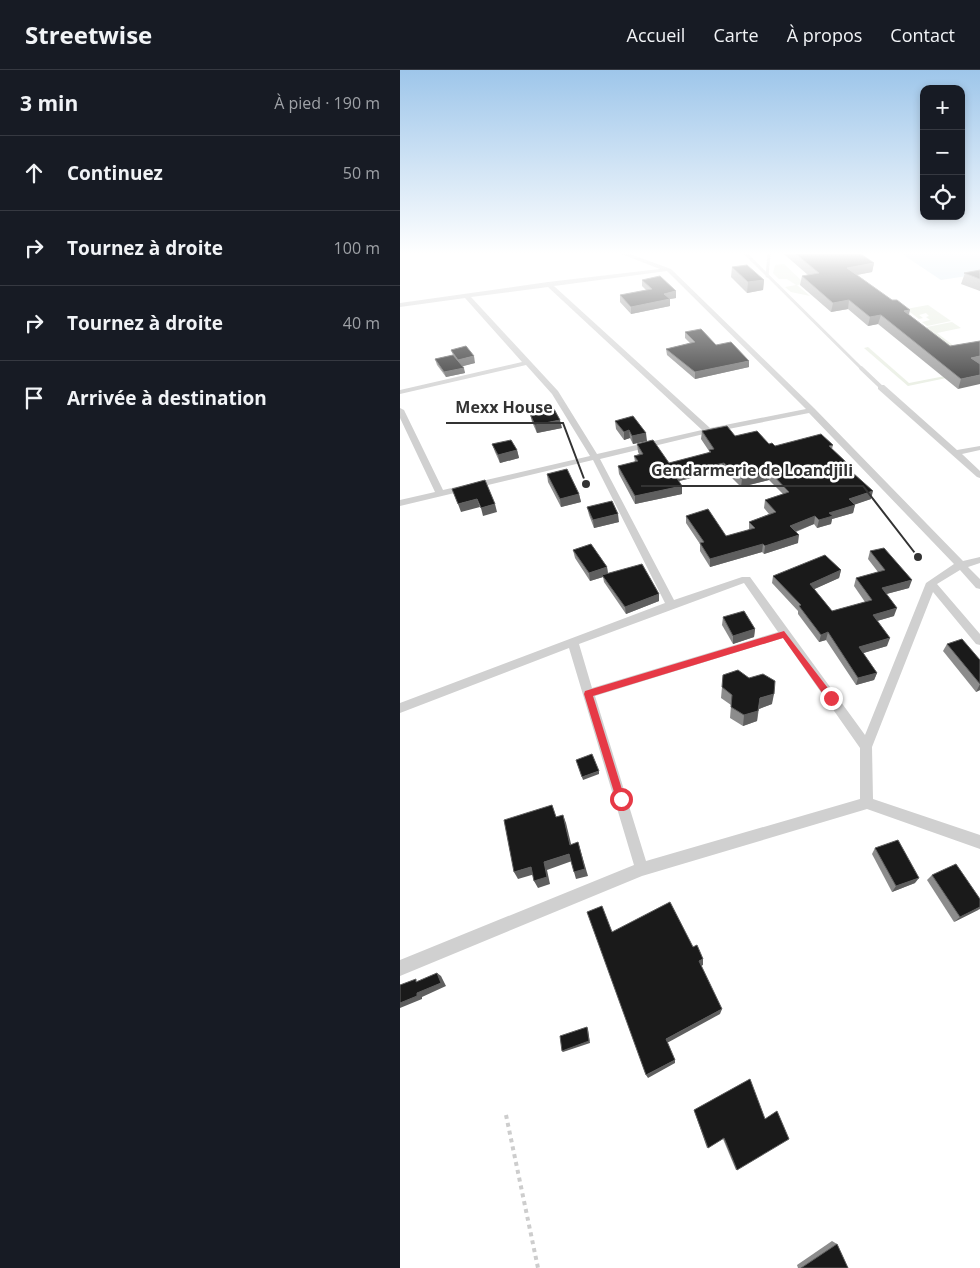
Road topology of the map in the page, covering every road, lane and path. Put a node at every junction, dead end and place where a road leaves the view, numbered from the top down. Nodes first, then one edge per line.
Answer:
1 (478, 310) edge
2 (576, 310) edge
3 (709, 310) edge
4 (802, 310) edge
5 (526, 363) junction
6 (881, 387) joint
7 (400, 392) edge
8 (400, 410) edge
9 (811, 410) junction
10 (708, 431) junction
11 (980, 448) edge
12 (957, 453) junction
13 (595, 457) junction
14 (980, 474) edge
15 (440, 494) junction
16 (400, 503) edge
17 (980, 560) edge
18 (961, 565) junction
19 (931, 583) junction
20 (980, 585) edge
21 (671, 604) junction
22 (784, 634) junction
23 (980, 641) edge
24 (573, 643) junction
25 (588, 694) junction
26 (400, 708) edge
27 (866, 747) junction
28 (867, 803) junction
29 (980, 842) edge
30 (642, 869) junction
31 (400, 968) edge
32 (506, 1115) dead end
33 (538, 1268) edge

1 - 5 street
2 - 10 street
3 - 9 street
4 - 6 lane
5 - 7 street
5 - 13 street
6 - 12 street
8 - 15 street
9 - 10 street
9 - 18 street
10 - 13 street
11 - 12 street
12 - 14 street
13 - 15 street
13 - 21 street
15 - 16 street
17 - 18 street
18 - 19 street
18 - 20 street
19 - 23 street
19 - 27 street
21 - 22 street
21 - 24 street
22 - 25 street
22 - 27 street
24 - 25 street
24 - 26 street
25 - 30 street
27 - 28 street
28 - 29 street
28 - 30 street
30 - 31 street
32 - 33 path

